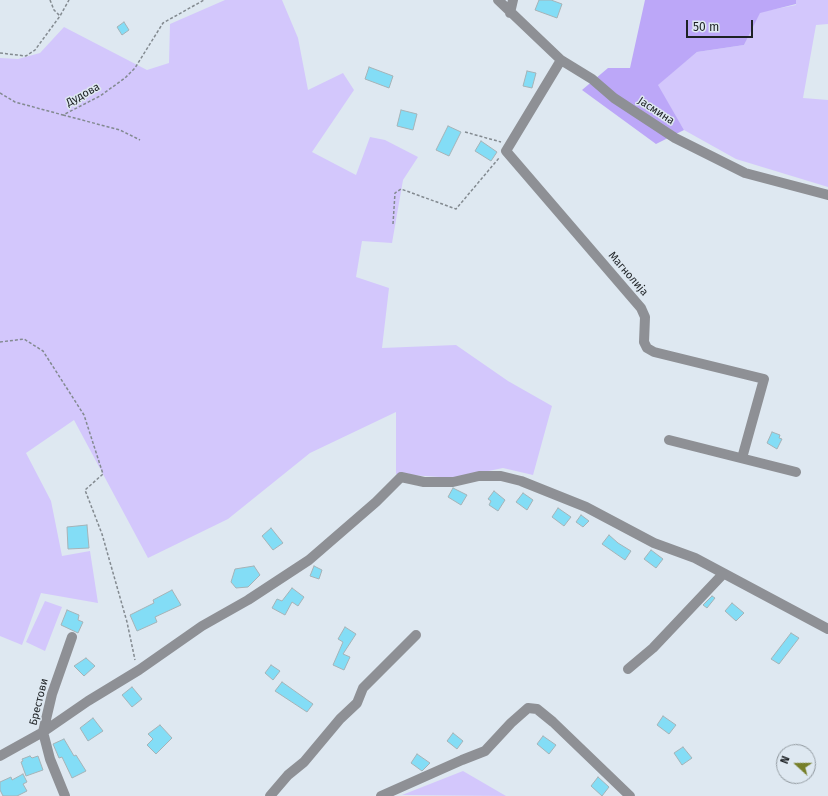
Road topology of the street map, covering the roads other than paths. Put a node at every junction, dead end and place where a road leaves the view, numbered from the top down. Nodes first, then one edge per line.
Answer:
1 (498, 0) edge
2 (513, 0) edge
3 (510, 13) junction
4 (560, 60) junction
5 (828, 196) edge
6 (668, 440) dead end
7 (742, 458) junction
8 (796, 472) dead end
9 (723, 574) junction
10 (828, 629) edge
11 (416, 635) dead end
12 (72, 637) dead end
13 (628, 669) dead end
14 (43, 732) junction
15 (0, 756) edge
16 (65, 796) edge
17 (270, 796) edge
18 (381, 796) edge
19 (630, 796) edge

1 - 3 street, Јасмина
2 - 3 street
3 - 4 street, Јасмина
4 - 5 street, Јасмина
4 - 7 street, Магнолија
6 - 7 street
7 - 8 street
9 - 10 street
9 - 13 street
9 - 14 street
11 - 17 street
12 - 14 street, Брестови
14 - 15 street
14 - 16 street, Брестови
18 - 19 street

